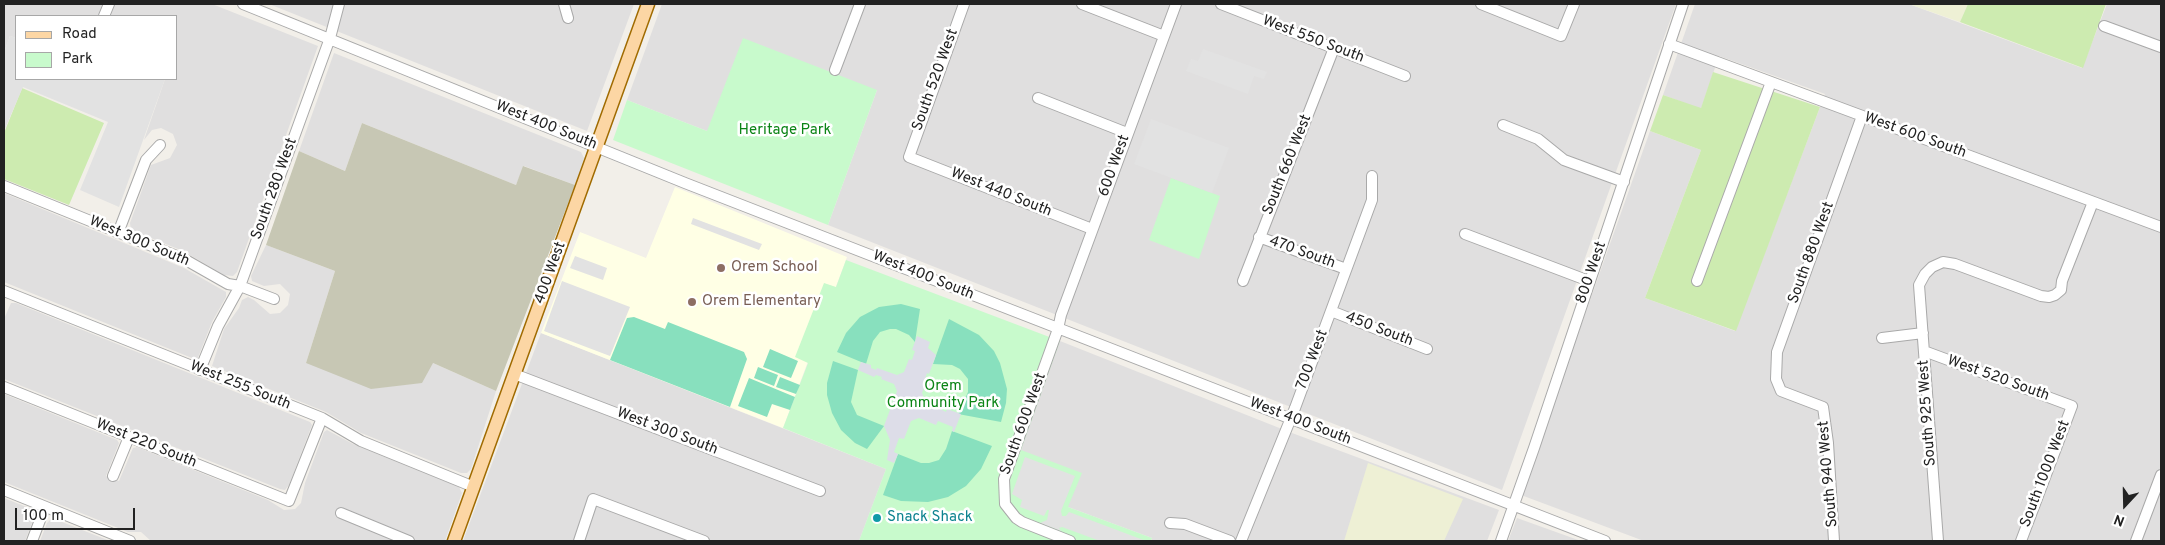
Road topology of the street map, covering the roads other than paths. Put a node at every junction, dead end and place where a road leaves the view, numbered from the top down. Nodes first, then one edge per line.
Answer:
1 (243, 4) edge
2 (339, 4) edge
3 (564, 4) edge
4 (648, 4) edge
5 (860, 4) edge
6 (964, 4) edge
7 (1082, 4) edge
8 (1176, 4) edge
9 (1221, 4) edge
10 (1481, 4) edge
11 (1574, 4) edge
12 (1683, 4) edge
13 (568, 18) dead end
14 (2104, 26) dead end
15 (1164, 36) junction
16 (330, 38) junction
17 (1670, 44) junction
18 (2161, 47) edge
19 (1334, 48) junction
20 (835, 70) dead end
21 (1405, 76) dead end
22 (1771, 82) junction
23 (1038, 98) dead end
24 (1862, 116) junction
25 (1503, 125) dead end
26 (1127, 133) junction
27 (160, 145) dead end
28 (598, 147) junction
29 (909, 157) joint
30 (1372, 176) dead end
31 (1624, 182) junction
32 (4, 186) edge
33 (2093, 202) junction
34 (2161, 227) edge
35 (1092, 229) junction
36 (118, 233) junction
37 (1465, 234) dead end
38 (1259, 237) junction
39 (1346, 269) junction
40 (1243, 281) dead end
41 (1589, 281) junction
42 (1697, 281) dead end
43 (240, 286) junction
44 (5, 294) edge
45 (274, 299) dead end
46 (1331, 311) junction
47 (1058, 330) junction
48 (1923, 333) junction
49 (1882, 338) dead end
50 (1427, 348) dead end
51 (1924, 351) junction
52 (200, 370) junction
53 (514, 374) junction
54 (4, 387) edge
55 (2072, 406) joint
56 (1823, 407) joint
57 (322, 418) junction
58 (1291, 418) junction
59 (129, 437) junction
60 (2161, 475) edge
61 (113, 476) dead end
62 (474, 487) junction
63 (4, 490) edge
64 (820, 491) dead end
65 (1514, 506) junction
66 (45, 507) junction
67 (342, 513) dead end
68 (1170, 523) dead end
69 (32, 541) edge
70 (130, 541) edge
71 (409, 541) edge
72 (454, 541) edge
73 (579, 541) edge
74 (704, 541) edge
75 (1070, 541) edge
76 (1230, 541) edge
77 (1241, 541) edge
78 (1501, 541) edge
79 (1605, 541) edge
80 (1834, 541) edge
81 (1938, 541) edge
82 (2021, 541) edge
83 (2136, 541) edge

1 - 16 street, West 400 South
2 - 16 street, South 280 West
3 - 13 street
4 - 28 main road, 400 West
5 - 20 street
6 - 29 street, South 520 West
7 - 15 street
8 - 15 street, 600 West
9 - 19 street, West 550 South
10 - 11 street
12 - 17 street, 800 West
14 - 18 street
15 - 26 street, 600 West
16 - 28 street, West 400 South
16 - 43 street, South 280 West
17 - 22 street, West 600 South
17 - 31 street, 800 West
19 - 21 street, West 550 South
19 - 38 street, South 660 West
22 - 24 street, West 600 South
22 - 42 street
23 - 26 street
24 - 33 street, West 600 South
24 - 56 street, South 880 West
25 - 31 street
26 - 35 street, 600 West
27 - 36 street
28 - 47 street, West 400 South
28 - 53 main road, 400 West
29 - 35 street, West 440 South
30 - 39 street, 700 West
31 - 41 street, 800 West
32 - 36 street, West 300 South
33 - 34 street, West 600 South
33 - 48 street, South 925 West
35 - 47 street, 600 West
36 - 43 street, West 300 South
37 - 41 street
38 - 39 street, 470 South
38 - 40 street, South 660 West
39 - 46 street, 700 West
41 - 65 street, 800 West
43 - 45 street, West 300 South
43 - 52 street, South 280 West
44 - 52 street, West 255 South
46 - 50 street, 450 South
46 - 58 street, 700 West
47 - 58 street, West 400 South
47 - 75 street, South 600 West
48 - 49 street
48 - 51 street, South 925 West
51 - 55 street, West 520 South
51 - 81 street, South 925 West
52 - 57 street, West 255 South
53 - 62 main road, 400 West
53 - 64 street, West 300 South
54 - 59 street, West 220 South
55 - 82 street, South 1000 West
56 - 80 street, South 940 West
57 - 59 street, West 220 South
57 - 62 street, West 255 South
58 - 65 street, West 400 South
58 - 77 street, 700 West
59 - 61 street
60 - 83 street
62 - 72 main road, 400 West
63 - 66 street
65 - 78 street, 800 West
65 - 79 street, West 400 South
66 - 69 street
66 - 70 street
67 - 71 street
68 - 76 street
73 - 74 street

